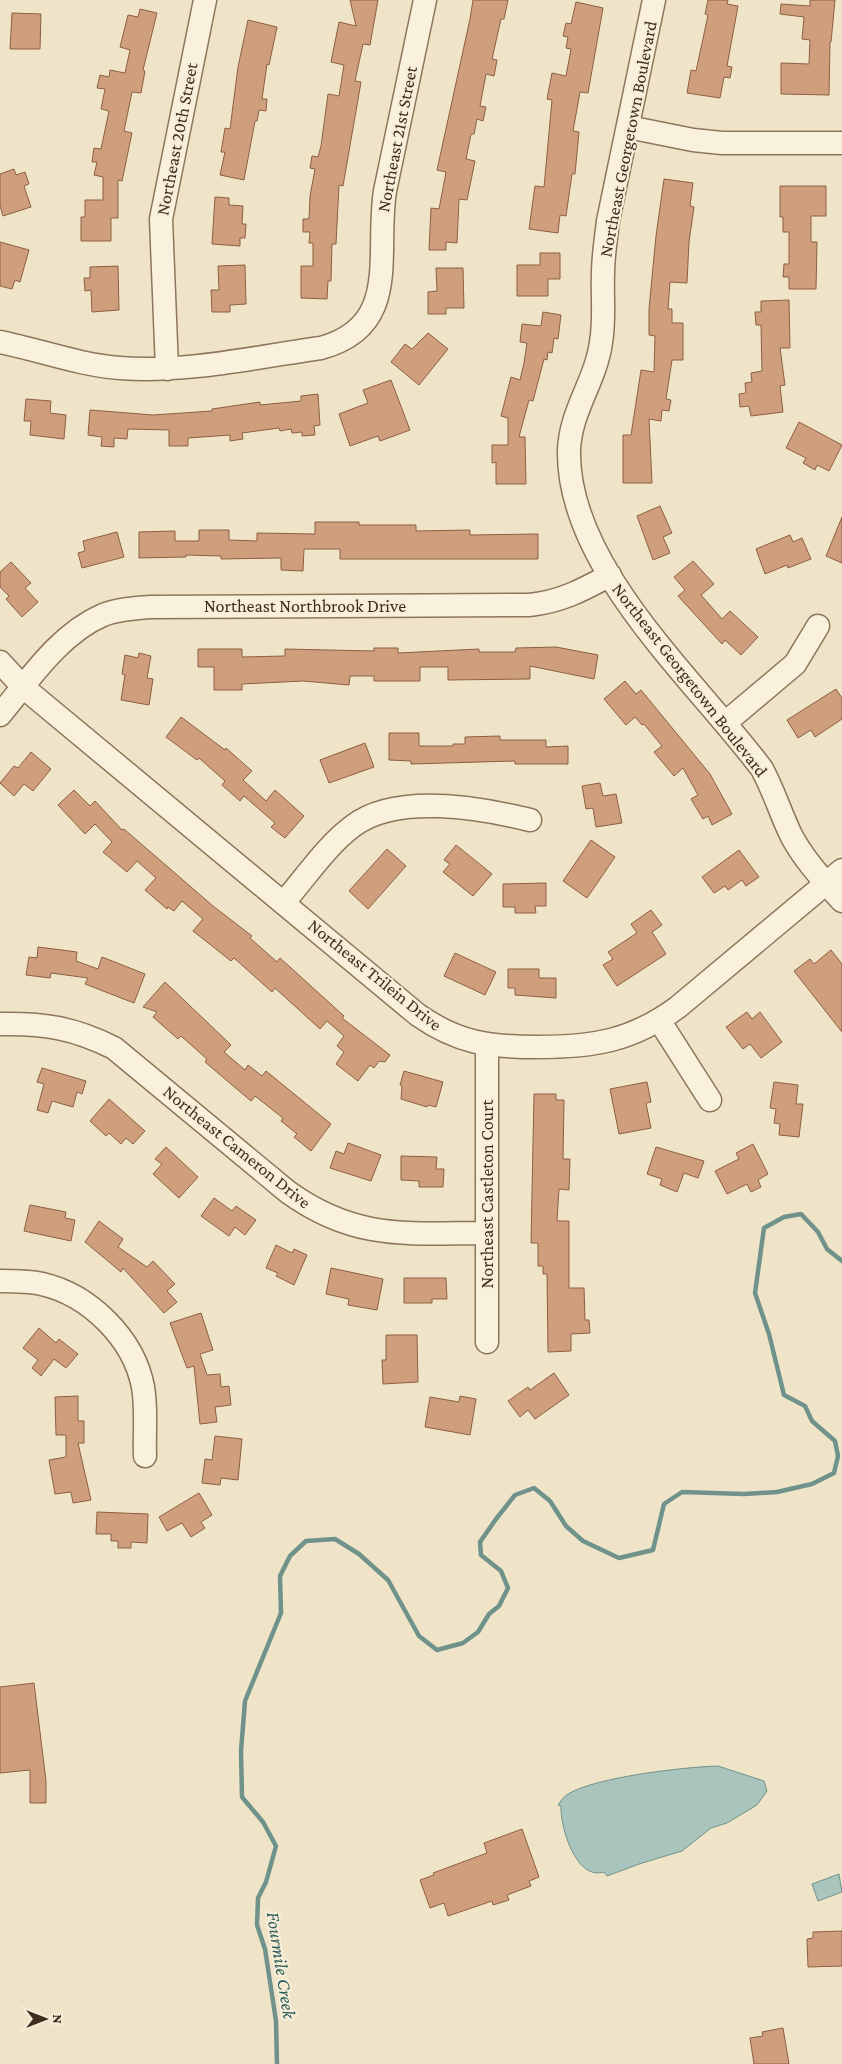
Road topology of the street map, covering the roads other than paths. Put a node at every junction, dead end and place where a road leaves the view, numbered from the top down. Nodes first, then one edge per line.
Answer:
1 (205, 0) edge
2 (425, 0) edge
3 (654, 0) edge
4 (628, 126) junction
5 (842, 143) edge
6 (0, 342) edge
7 (167, 369) junction
8 (610, 575) junction
9 (818, 626) dead end
10 (0, 662) edge
11 (23, 686) junction
12 (0, 714) edge
13 (725, 723) junction
14 (530, 820) dead end
15 (834, 877) edge
16 (284, 902) junction
17 (842, 902) edge
18 (659, 1020) junction
19 (0, 1024) edge
20 (487, 1046) junction
21 (710, 1100) dead end
22 (487, 1232) junction
23 (0, 1281) edge
24 (488, 1342) dead end
25 (145, 1456) dead end

1 - 7 street, Northeast 20th Street
2 - 7 street, Northeast 21st Street
3 - 4 street, Northeast Georgetown Boulevard
4 - 5 street
4 - 8 street, Northeast Georgetown Boulevard
6 - 7 street, Northeast 21st Street
8 - 11 street, Northeast Northbrook Drive
8 - 13 street, Northeast Georgetown Boulevard
9 - 13 street
10 - 11 street, Northeast Trilein Drive
11 - 12 street, Northeast Northbrook Drive
11 - 16 street, Northeast Trilein Drive
13 - 15 street, Northeast Georgetown Boulevard
14 - 16 street
15 - 17 street, Northeast Georgetown Boulevard
15 - 18 street, Northeast Trilein Drive
16 - 20 street, Northeast Trilein Drive
18 - 20 street, Northeast Trilein Drive
18 - 21 street
19 - 22 street, Northeast Cameron Drive
20 - 22 street, Northeast Castleton Court
22 - 24 street, Northeast Castleton Court
23 - 25 street

